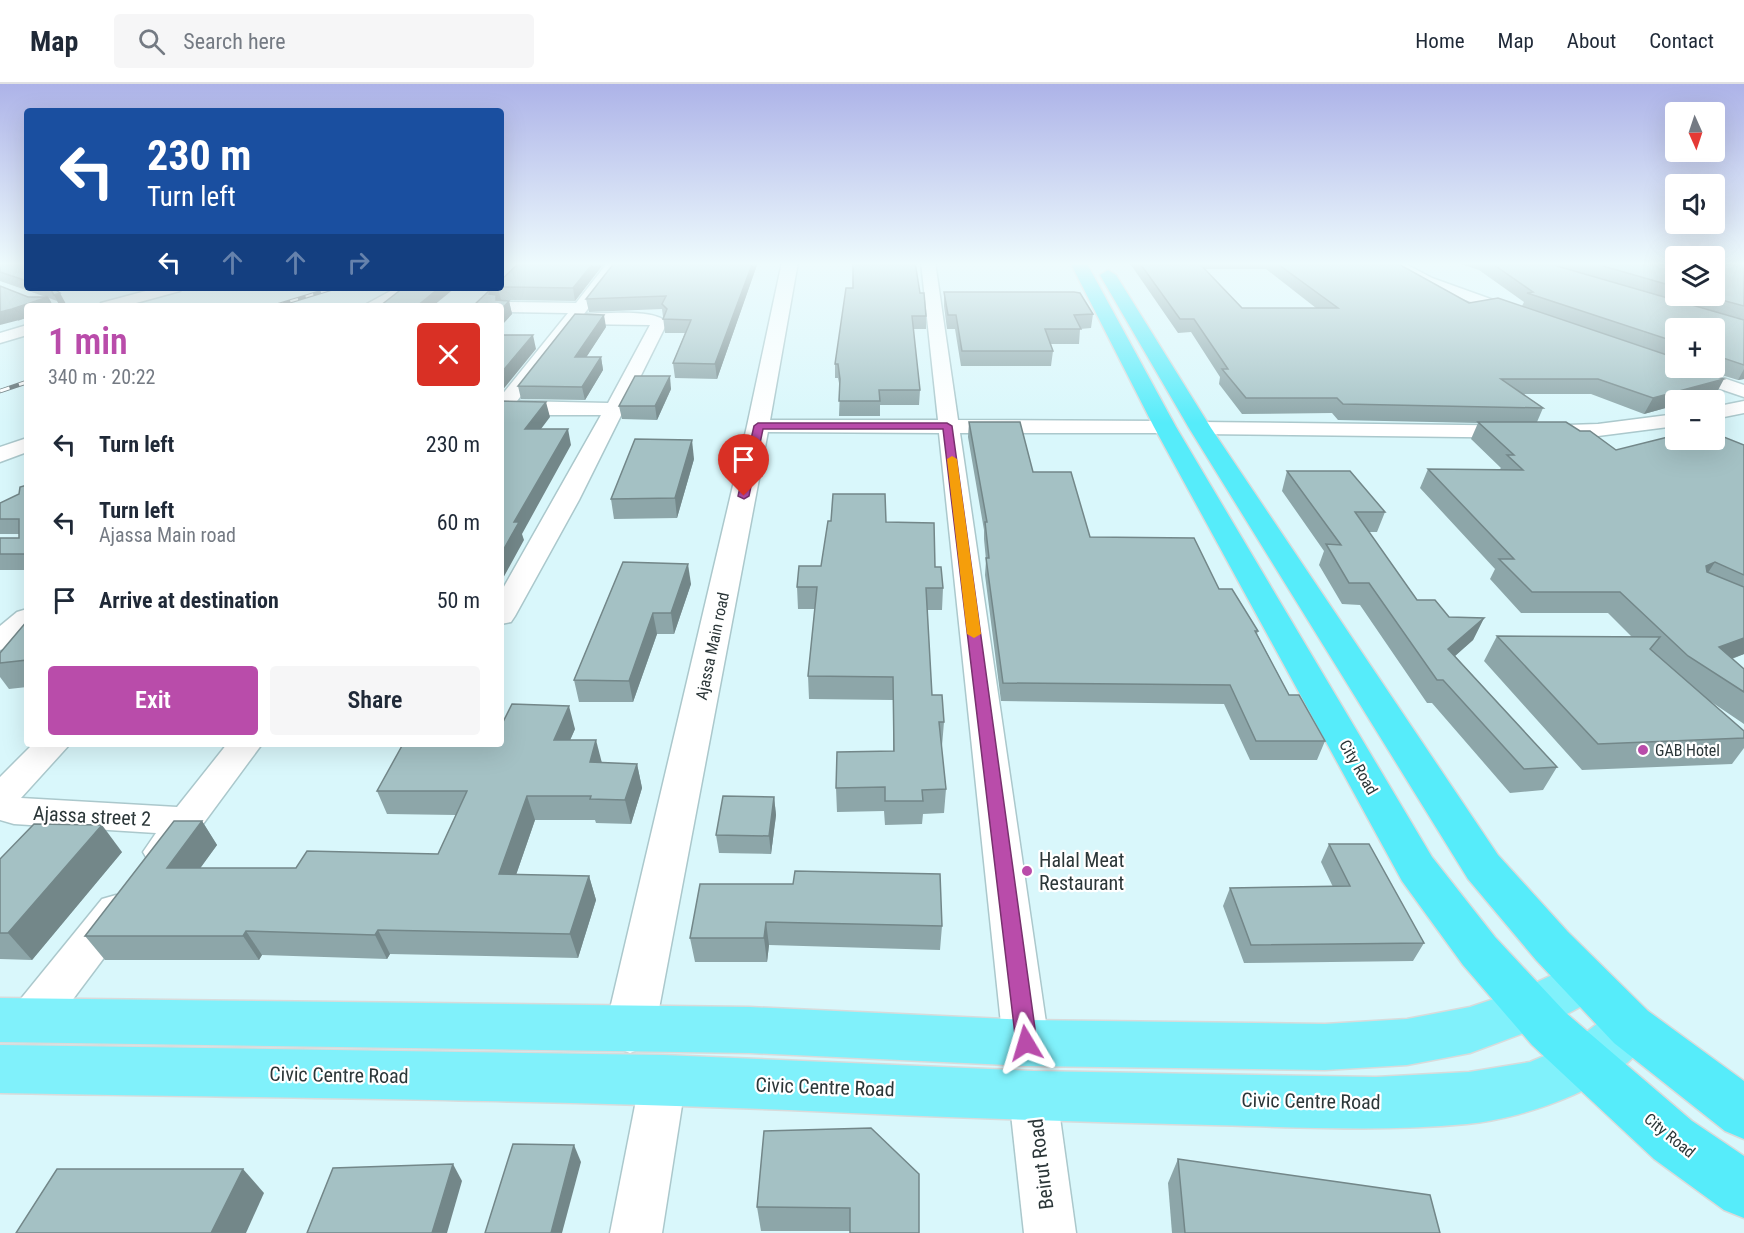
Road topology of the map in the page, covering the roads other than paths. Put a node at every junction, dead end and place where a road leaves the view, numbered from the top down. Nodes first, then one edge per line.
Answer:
1 (573, 316) edge
2 (607, 316) edge
3 (780, 316) edge
4 (934, 316) edge
5 (1112, 316) edge
6 (1127, 316) edge
7 (1523, 316) edge
8 (1533, 319) edge
9 (24, 331) edge
10 (0, 338) edge
11 (1705, 378) edge
12 (1744, 391) edge
13 (504, 405) edge
14 (1744, 407) edge
15 (504, 408) edge
16 (614, 409) junction
17 (1725, 411) edge
18 (1665, 421) edge
19 (758, 426) junction
20 (947, 426) junction
21 (1183, 427) junction
22 (24, 445) edge
23 (0, 455) edge
24 (0, 461) edge
25 (24, 464) edge
26 (504, 611) edge
27 (24, 621) edge
28 (0, 641) edge
29 (50, 747) edge
30 (243, 747) edge
31 (0, 804) edge
32 (186, 821) junction
33 (1584, 981) junction
34 (1531, 1009) junction
35 (15, 1020) edge
36 (1631, 1027) junction
37 (630, 1030) junction
38 (1026, 1043) junction
39 (1586, 1063) junction
40 (0, 1069) edge
41 (663, 1080) junction
42 (1033, 1096) junction
43 (1744, 1113) edge
44 (1744, 1190) edge
45 (636, 1233) edge
46 (1050, 1233) edge

1 - 13 street
2 - 16 street
3 - 19 street, Ajassa Main road
4 - 20 street
5 - 21 highway, City Road
6 - 21 highway, City Road
7 - 8 street
9 - 10 street
11 - 12 street
14 - 17 street
15 - 16 street
16 - 26 street
18 - 21 street
19 - 20 street
19 - 37 street, Ajassa Main road
20 - 21 street
20 - 38 street
21 - 33 highway, City Road
21 - 34 highway, City Road
22 - 23 street
24 - 25 street
27 - 28 street
29 - 31 street, Ajassa street 2
30 - 32 street
31 - 32 street, Ajassa street 2
32 - 35 street
33 - 34 main road
33 - 36 highway, City Road
34 - 38 main road
34 - 39 highway, City Road
35 - 37 main road
36 - 39 main road, Civic Centre Road
36 - 43 highway, City Road
37 - 38 main road
39 - 42 main road, Civic Centre Road
39 - 44 highway, City Road
40 - 41 main road, Civic Centre Road
41 - 42 main road, Civic Centre Road
41 - 45 street
42 - 46 street, Beirut Road

